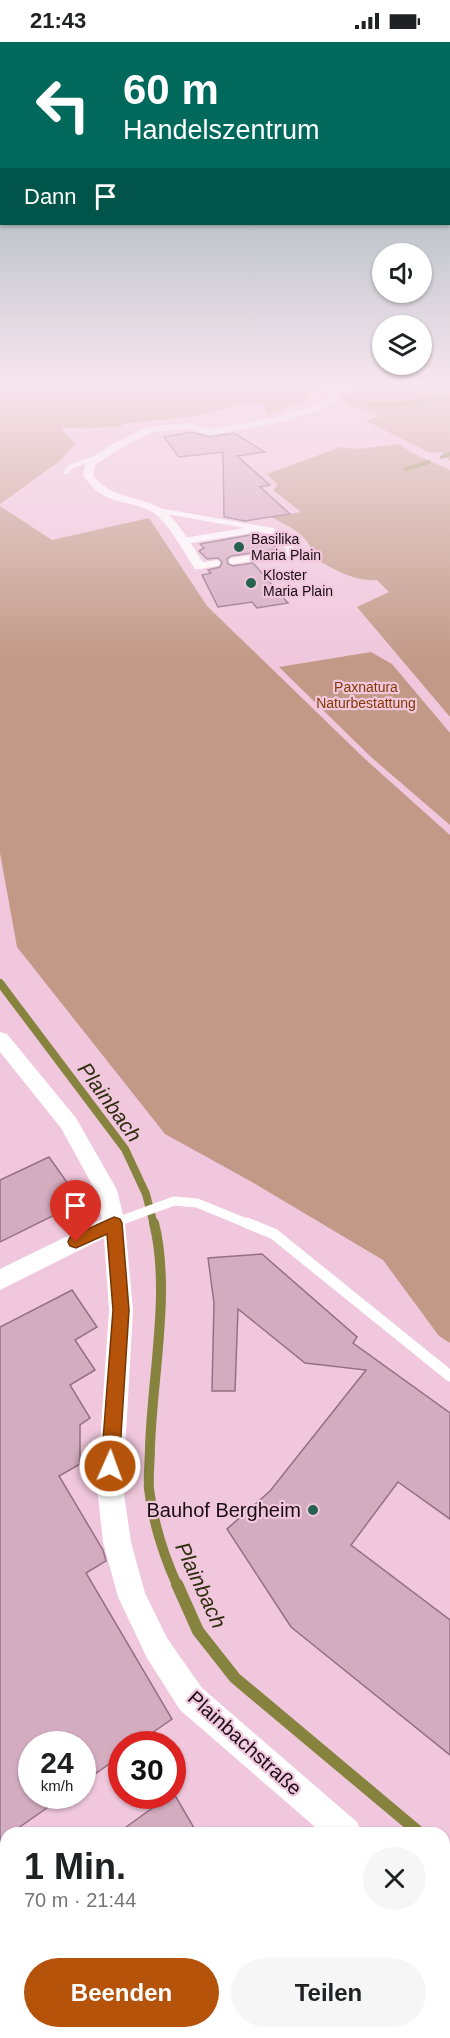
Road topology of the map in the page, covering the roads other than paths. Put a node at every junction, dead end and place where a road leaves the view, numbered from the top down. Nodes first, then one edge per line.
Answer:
1 (89, 476) edge
2 (157, 510) junction
3 (259, 529) junction
4 (184, 541) junction
5 (232, 561) dead end
6 (217, 563) dead end
7 (199, 566) joint
8 (0, 1039) edge
9 (121, 1220) junction
10 (0, 1280) edge
11 (450, 1376) edge
12 (339, 1827) edge

1 - 2 street
2 - 3 lane
2 - 4 street
3 - 4 lane
3 - 5 lane
4 - 7 street
6 - 7 lane
8 - 9 street, Plainbachstraße
9 - 10 street
9 - 11 lane
9 - 12 street, Plainbachstraße

